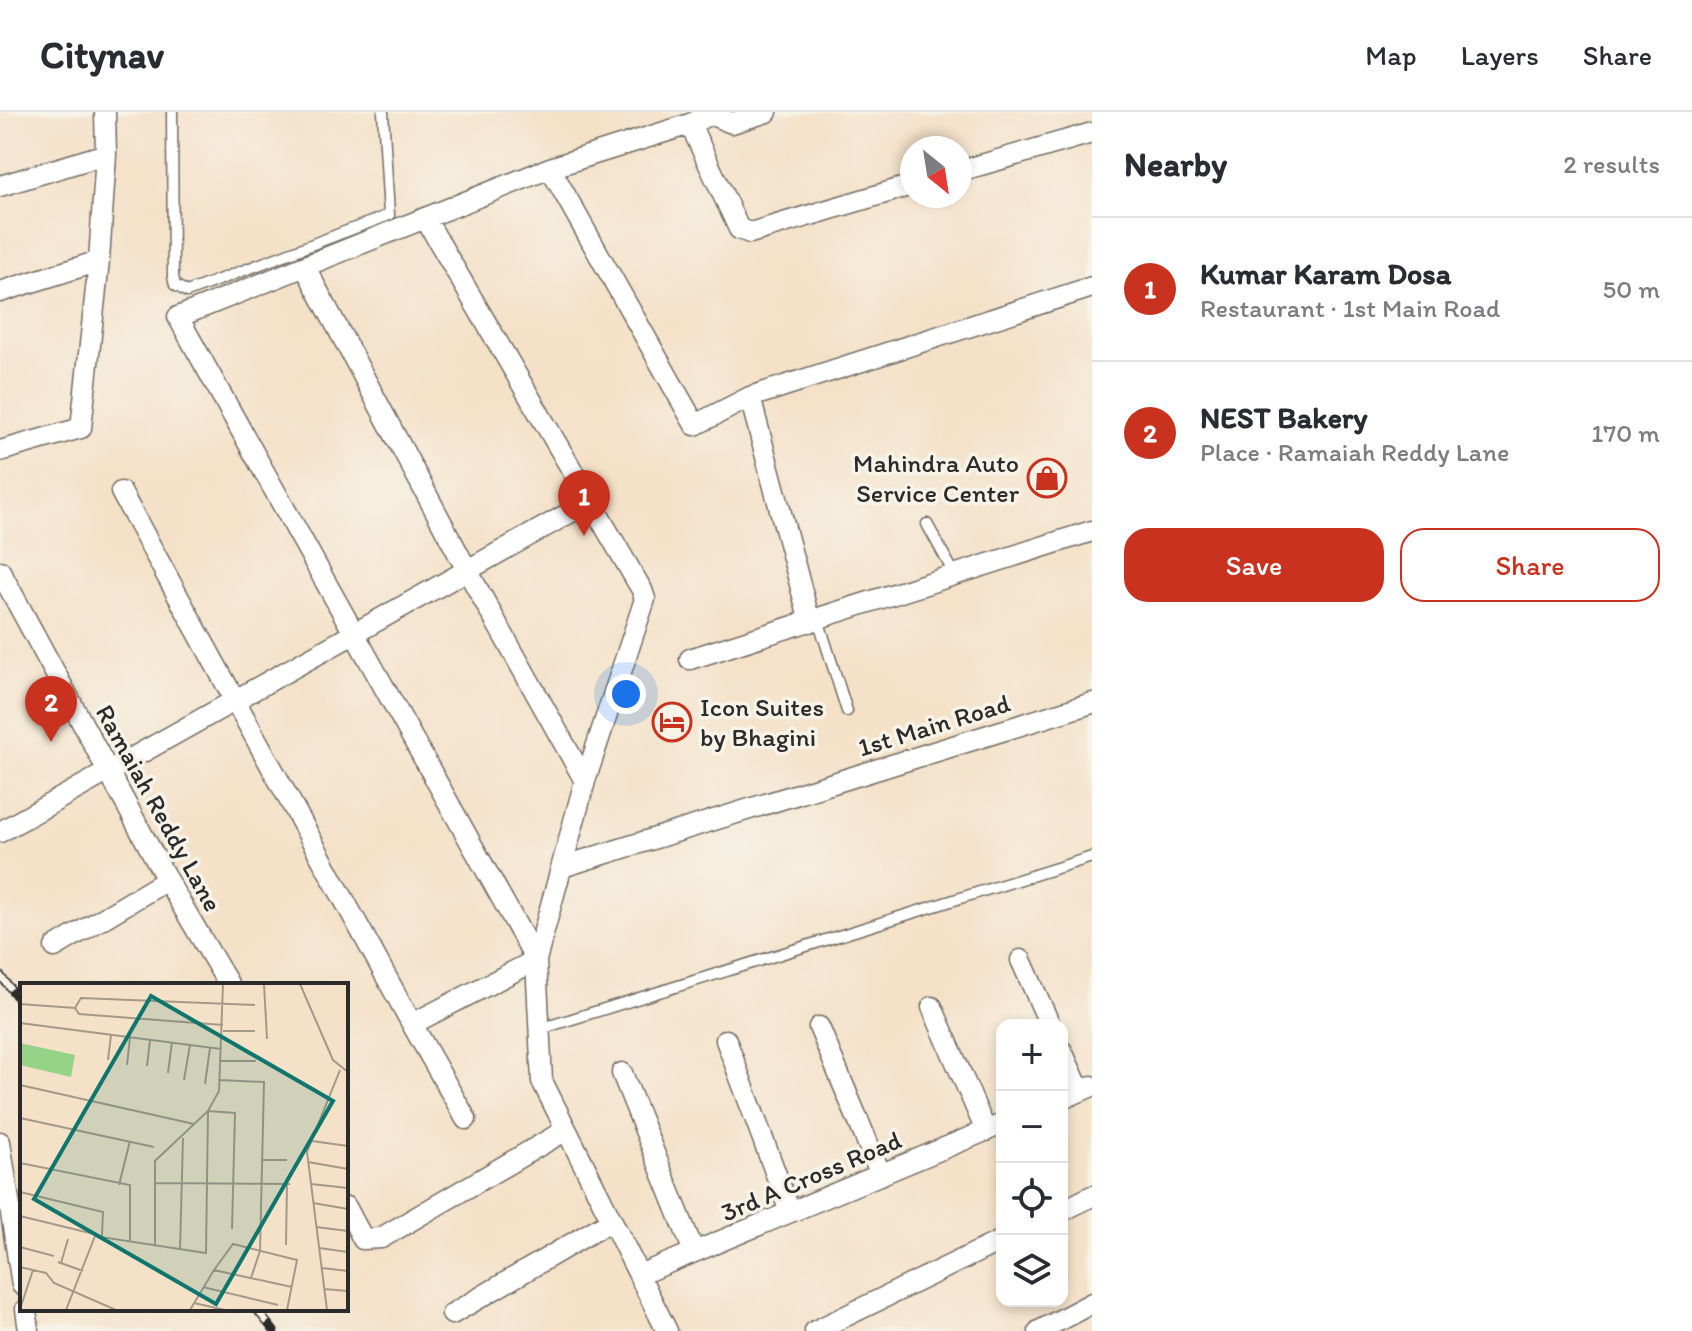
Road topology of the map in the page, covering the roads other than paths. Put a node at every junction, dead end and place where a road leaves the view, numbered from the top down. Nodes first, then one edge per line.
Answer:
1 (105, 112) edge
2 (172, 112) edge
3 (383, 112) edge
4 (767, 112) edge
5 (714, 114) edge
6 (690, 124) junction
7 (1092, 133) edge
8 (106, 154) junction
9 (550, 168) junction
10 (972, 168) edge
11 (0, 186) edge
12 (900, 189) edge
13 (425, 218) junction
14 (99, 261) junction
15 (305, 267) junction
16 (1092, 287) edge
17 (0, 292) edge
18 (750, 397) junction
19 (0, 451) edge
20 (121, 492) dead end
21 (589, 502) junction
22 (927, 524) dead end
23 (1092, 531) edge
24 (467, 570) junction
25 (0, 571) edge
26 (955, 575) junction
27 (814, 620) junction
28 (354, 632) junction
29 (690, 659) dead end
30 (235, 699) junction
31 (1092, 703) edge
32 (847, 711) dead end
33 (107, 770) junction
34 (585, 781) junction
35 (0, 832) edge
36 (1092, 857) edge
37 (562, 867) junction
38 (167, 880) junction
39 (55, 947) dead end
40 (536, 960) junction
41 (1021, 960) dead end
42 (228, 983) edge
43 (932, 1007) dead end
44 (1047, 1019) edge
45 (412, 1024) junction
46 (819, 1027) dead end
47 (540, 1029) junction
48 (726, 1040) dead end
49 (1068, 1066) edge
50 (622, 1073) dead end
51 (1078, 1092) edge
52 (466, 1119) dead end
53 (994, 1127) edge
54 (566, 1130) junction
55 (0, 1142) edge
56 (881, 1175) junction
57 (1092, 1196) edge
58 (1068, 1208) edge
59 (348, 1211) edge
60 (790, 1212) junction
61 (612, 1220) junction
62 (996, 1243) edge
63 (694, 1252) junction
64 (20, 1272) edge
65 (639, 1275) junction
66 (1092, 1303) edge
67 (26, 1311) edge
68 (452, 1314) dead end
69 (29, 1331) edge
70 (667, 1331) edge
71 (815, 1331) edge
72 (1039, 1331) edge

1 - 8 street
2 - 3 lane
4 - 5 street
5 - 6 street
6 - 9 street
6 - 12 street
7 - 10 street
8 - 11 street
8 - 14 street
9 - 13 street
9 - 18 street
13 - 15 street
13 - 21 street
14 - 17 street
14 - 19 street
15 - 24 street
15 - 28 street
16 - 18 street
18 - 27 street
20 - 30 street
21 - 24 street
21 - 34 street
22 - 26 lane
23 - 26 street
24 - 28 street
24 - 34 street
25 - 33 street, Ramaiah Reddy Lane
26 - 27 street
27 - 29 street
27 - 32 lane
28 - 30 street
28 - 40 street
30 - 33 street
30 - 45 street
31 - 37 street, 1st Main Road
33 - 35 street
33 - 38 street, Ramaiah Reddy Lane
34 - 37 street
36 - 47 lane
37 - 40 street
38 - 39 street
38 - 42 street, Ramaiah Reddy Lane
40 - 45 street
40 - 47 street
41 - 44 street
43 - 53 street
45 - 52 street
46 - 56 street
47 - 54 street
48 - 60 street
49 - 51 street
50 - 63 street
53 - 56 street, 3rd A Cross Road
54 - 59 street
54 - 61 street
55 - 64 street
56 - 60 street, 3rd A Cross Road
57 - 58 street
60 - 63 street, 3rd A Cross Road
61 - 65 street
61 - 68 street
62 - 71 street
63 - 65 street, 3rd A Cross Road
65 - 70 street
66 - 72 street
67 - 69 street

